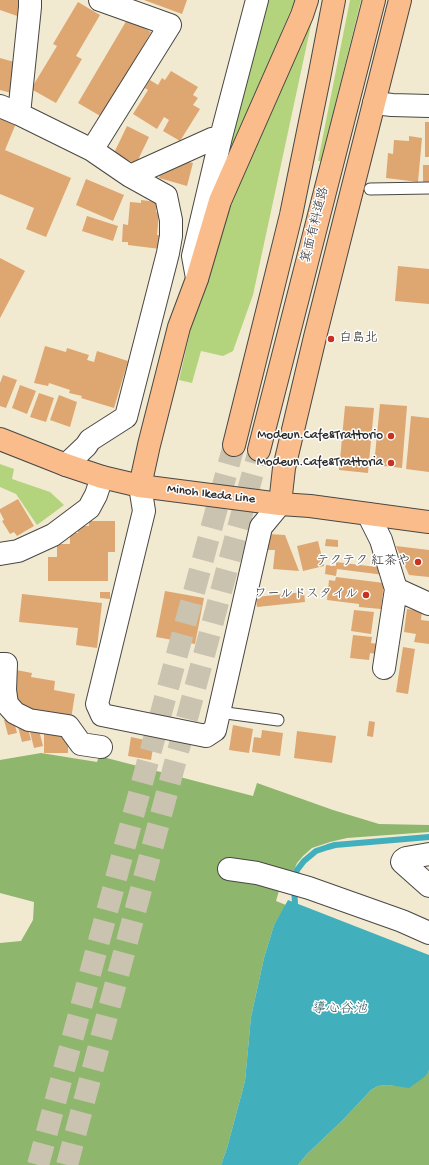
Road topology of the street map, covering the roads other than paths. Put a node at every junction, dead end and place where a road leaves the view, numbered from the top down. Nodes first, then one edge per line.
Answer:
1 (30, 0) edge
2 (100, 0) edge
3 (256, 0) edge
4 (307, 0) edge
5 (334, 0) edge
6 (374, 0) edge
7 (400, 0) edge
8 (374, 103) junction
9 (429, 106) edge
10 (10, 110) edge
11 (221, 136) junction
12 (92, 150) junction
13 (130, 176) junction
14 (429, 188) edge
15 (370, 190) dead end
16 (197, 279) junction
17 (0, 439) edge
18 (234, 445) tunnel mouth
19 (259, 450) tunnel mouth
20 (66, 465) junction
21 (102, 477) junction
22 (140, 486) junction
23 (280, 504) junction
24 (368, 514) junction
25 (429, 522) edge
26 (3, 552) edge
27 (396, 589) junction
28 (429, 604) edge
29 (0, 664) edge
30 (384, 668) dead end
31 (219, 712) junction
32 (278, 720) dead end
33 (101, 747) dead end
34 (429, 854) edge
35 (229, 869) dead end
36 (429, 886) edge
37 (429, 933) edge

1 - 10 street
2 - 12 street
3 - 11 street
4 - 16 main road
5 - 18 main road, 箕面有料道路
6 - 19 main road, 箕面有料道路
7 - 8 main road
8 - 9 street
8 - 23 main road
10 - 12 street
11 - 13 street
11 - 16 street
12 - 13 street
13 - 20 street
14 - 15 lane
16 - 22 main road
17 - 20 main road, Minoh Ikeda Line
20 - 21 main road, Minoh Ikeda Line
21 - 22 main road, Minoh Ikeda Line
21 - 26 street
22 - 23 main road, Minoh Ikeda Line
22 - 31 street
23 - 24 main road, Minoh Ikeda Line
23 - 31 street
24 - 25 main road, Minoh Ikeda Line
24 - 27 street
27 - 28 street
27 - 30 street
29 - 33 street
31 - 32 lane
34 - 36 street
35 - 37 street

